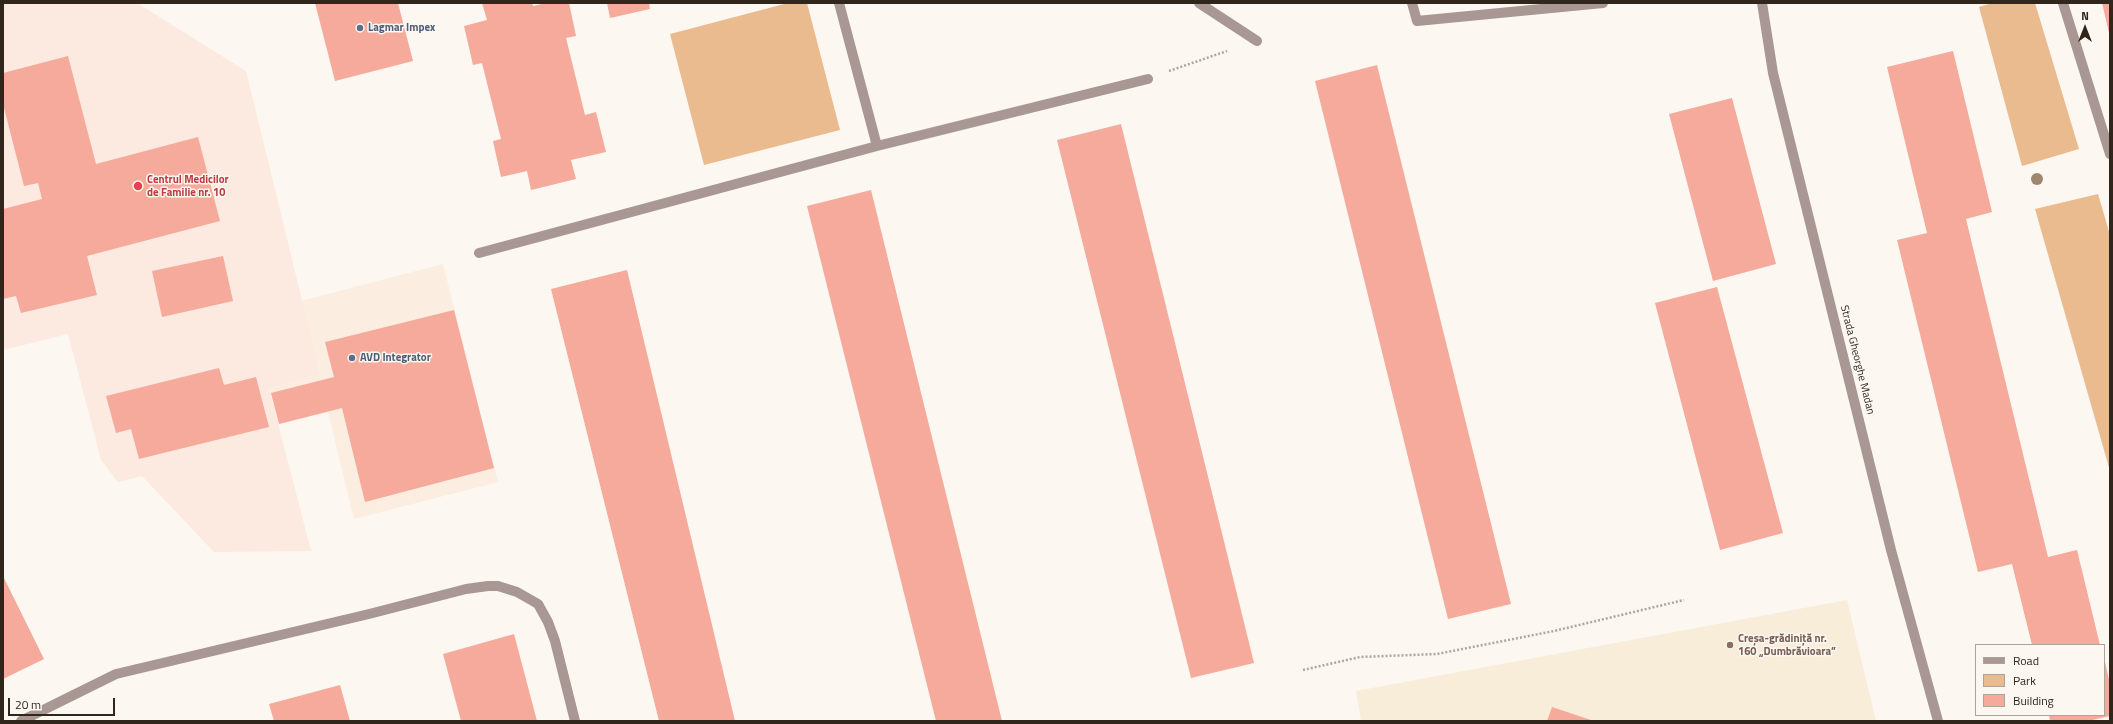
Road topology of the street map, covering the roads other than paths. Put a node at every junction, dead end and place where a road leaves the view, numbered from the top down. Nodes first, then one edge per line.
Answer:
1 (839, 3) edge
2 (1199, 3) edge
3 (1412, 3) edge
4 (1603, 3) edge
5 (1762, 3) edge
6 (2063, 3) edge
7 (1257, 41) road end
8 (1148, 79) road end
9 (877, 146) junction
10 (2110, 154) edge
11 (478, 253) dead end
12 (21, 721) edge
13 (576, 721) edge
14 (1938, 721) edge

1 - 9 street
2 - 7 street
3 - 4 street
5 - 14 street, Strada Gheorghe Madan
6 - 10 street
8 - 9 street
9 - 11 street
12 - 13 street

